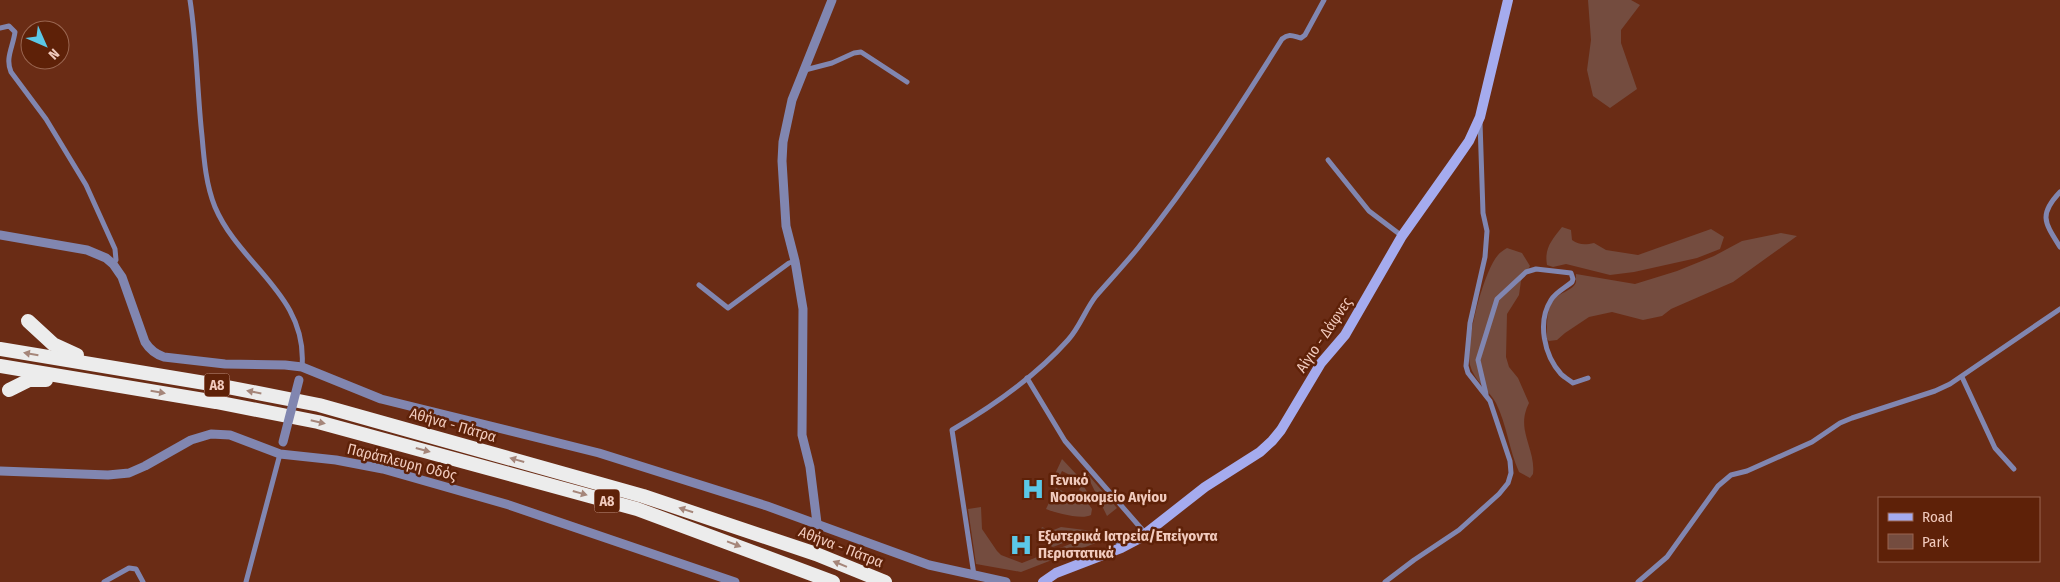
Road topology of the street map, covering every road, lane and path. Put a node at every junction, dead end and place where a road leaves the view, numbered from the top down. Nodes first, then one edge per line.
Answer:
1 (190, 0) edge
2 (832, 0) edge
3 (1324, 0) edge
4 (1508, 0) edge
5 (0, 28) edge
6 (804, 70) junction
7 (907, 82) dead end
8 (1480, 117) junction
9 (1328, 160) dead end
10 (2060, 192) edge
11 (0, 235) edge
12 (1402, 236) junction
13 (2060, 247) edge
14 (795, 261) junction
15 (113, 264) junction
16 (699, 284) dead end
17 (2060, 309) edge
18 (28, 321) dead end
19 (0, 349) edge
20 (0, 366) edge
21 (114, 367) junction
22 (302, 367) junction
23 (1962, 377) junction
24 (1027, 378) junction
25 (1588, 378) dead end
26 (110, 384) junction
27 (9, 390) dead end
28 (1486, 395) junction
29 (280, 454) junction
30 (2014, 470) dead end
31 (0, 471) edge
32 (817, 523) junction
33 (1146, 534) junction
34 (1114, 535) dead end
35 (1121, 548) junction
36 (974, 576) junction
37 (104, 582) edge
38 (143, 582) edge
39 (246, 582) edge
40 (735, 582) edge
41 (833, 582) edge
42 (885, 582) edge
43 (1006, 582) edge
44 (1043, 582) edge
45 (1384, 582) edge
46 (1638, 582) edge

1 - 22 street
2 - 6 street
3 - 24 street
4 - 8 main road, Αίγιο - Δάφνες
5 - 15 street
6 - 7 street
6 - 14 street
8 - 12 main road, Αίγιο - Δάφνες
8 - 28 street
9 - 12 street
10 - 13 street
11 - 15 street
12 - 33 main road, Αίγιο - Δάφνες
14 - 16 street
14 - 32 street
15 - 22 street
17 - 23 street
18 - 21 highway
21 -> 19 highway, Αθήνα - Πάτρα / Α8
20 - 26 highway, Α8
42 -> 21 highway, Αθήνα - Πάτρα / Α8
22 - 29 street, bridge
22 - 32 street
23 - 30 street
23 - 46 street
24 - 33 street
24 - 36 street
25 - 28 street
26 - 27 highway
26 -> 41 highway, Α8
28 - 45 street
29 - 31 street, Παράπλευρη Οδός
29 - 39 street
29 - 40 street, Παράπλευρη Οδός
32 - 36 street
33 - 35 main road, Αίγιο - Δάφνες
34 - 35 street
35 - 44 main road, Αίγιο - Δάφνες
36 - 43 street
37 - 38 street

